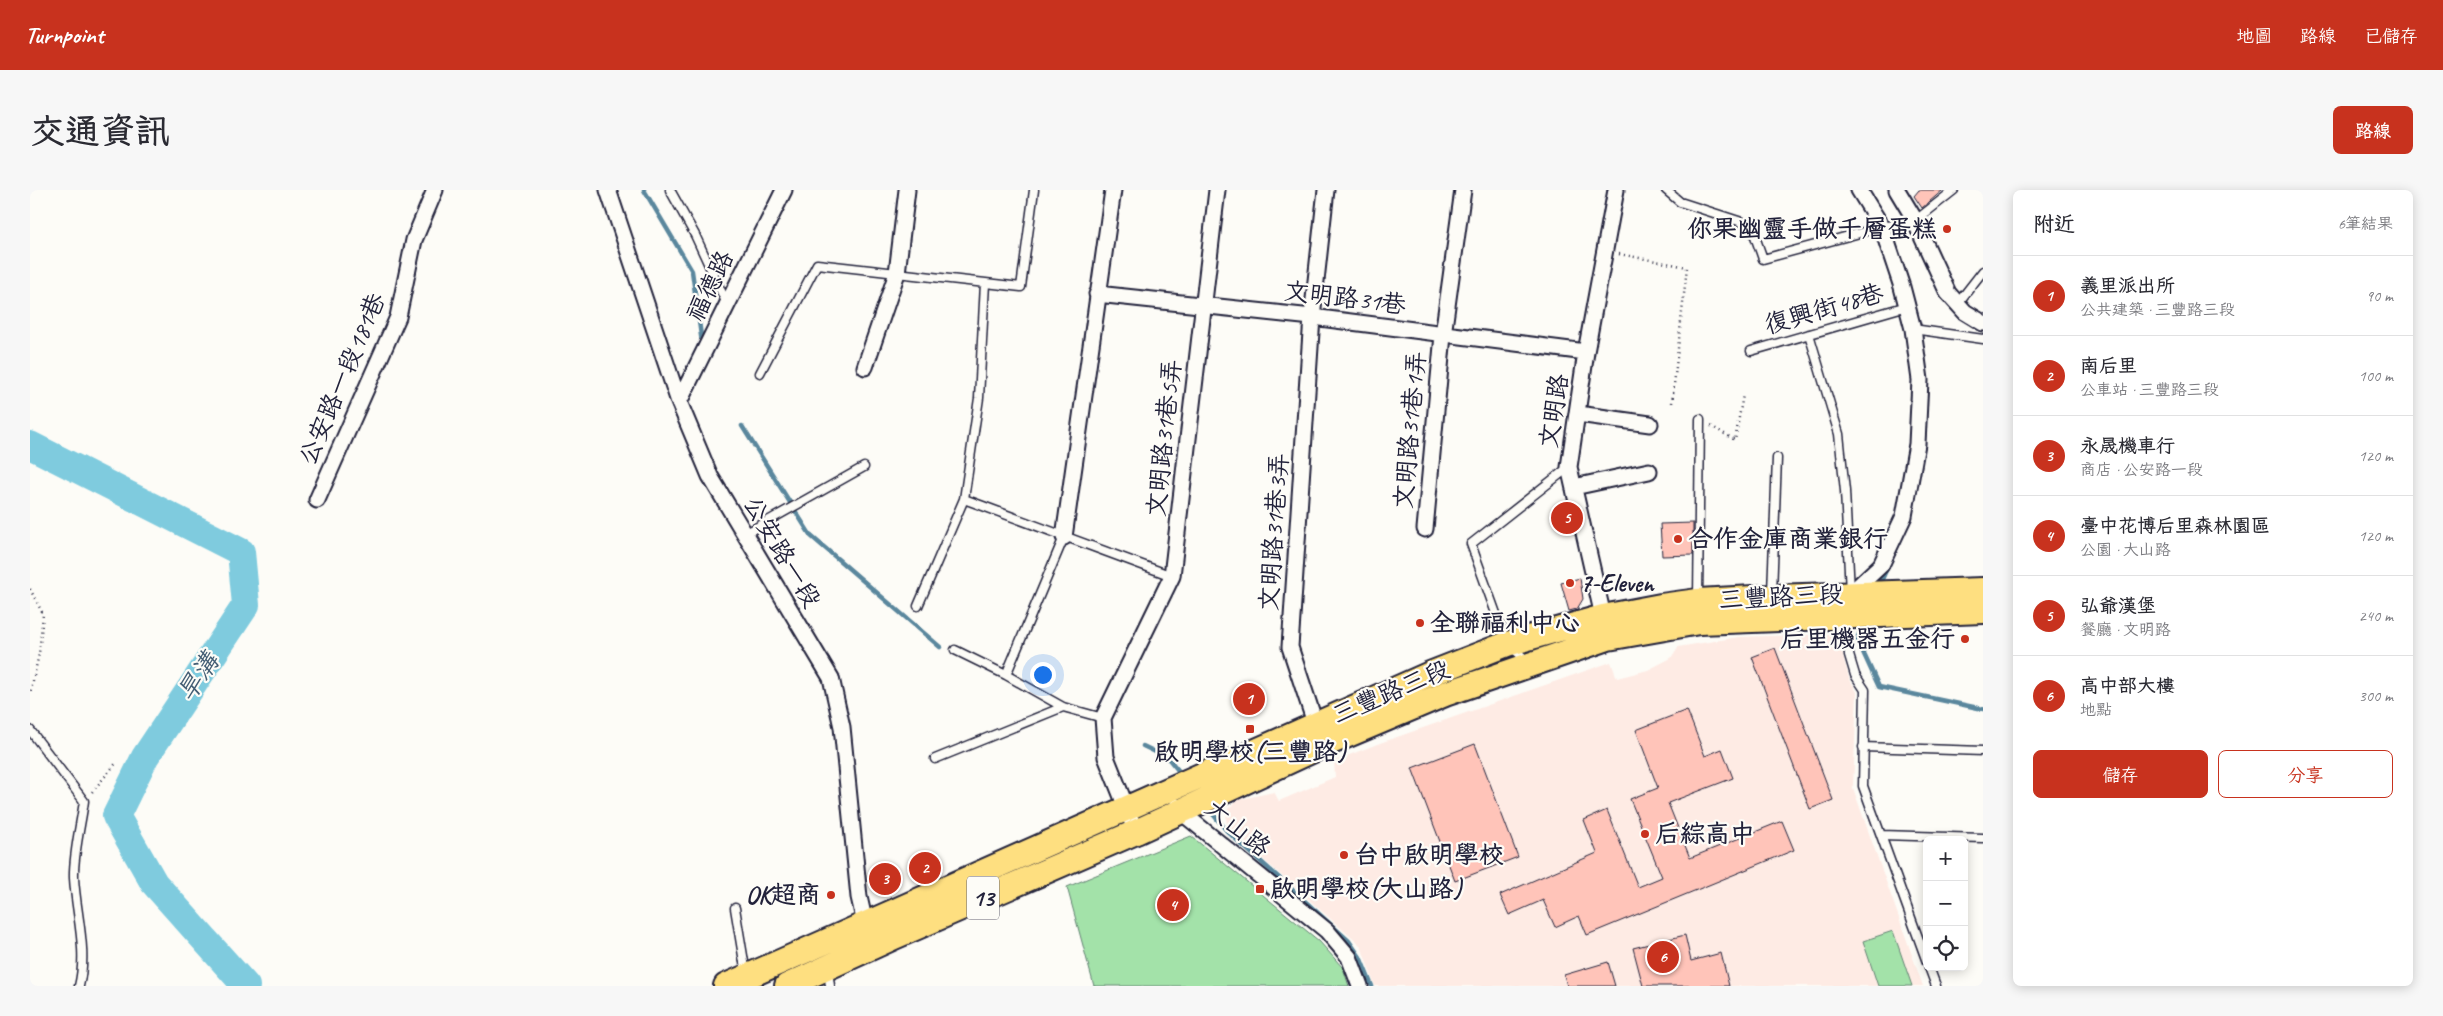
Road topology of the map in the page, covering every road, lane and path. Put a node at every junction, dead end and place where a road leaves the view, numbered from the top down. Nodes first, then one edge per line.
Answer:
1 (435, 190) edge
2 (608, 190) edge
3 (670, 190) edge
4 (784, 190) edge
5 (907, 190) edge
6 (1034, 190) edge
7 (1113, 190) edge
8 (1217, 190) edge
9 (1326, 190) edge
10 (1463, 190) edge
11 (1616, 190) edge
12 (1666, 190) edge
13 (1860, 190) edge
14 (1897, 190) edge
15 (1954, 190) edge
16 (1915, 221) junction
17 (1882, 227) junction
18 (1605, 251) junction
19 (1983, 272) edge
20 (897, 273) junction
21 (985, 283) junction
22 (1097, 294) junction
23 (1958, 303) junction
24 (727, 306) junction
25 (1202, 306) junction
26 (1907, 306) junction
27 (1312, 317) junction
28 (1983, 324) edge
29 (1913, 329) junction
30 (1809, 334) junction
31 (1443, 335) junction
32 (1983, 339) edge
33 (1751, 351) dead end
34 (1586, 352) junction
35 (865, 367) dead end
36 (760, 373) dead end
37 (1743, 395) dead end
38 (679, 402) junction
39 (1672, 403) dead end
40 (1578, 414) junction
41 (1700, 419) joint
42 (1650, 424) dead end
43 (1777, 458) dead end
44 (1569, 466) junction
45 (864, 467) dead end
46 (1649, 471) dead end
47 (1574, 487) junction
48 (964, 499) junction
49 (317, 500) dead end
50 (1425, 529) dead end
51 (744, 535) junction
52 (1064, 537) junction
53 (1172, 576) junction
54 (30, 589) edge
55 (1983, 590) edge
56 (1772, 597) junction
57 (1698, 601) junction
58 (1851, 604) junction
59 (918, 606) dead end
60 (1983, 611) edge
61 (1606, 627) junction
62 (1507, 644) junction
63 (955, 650) dead end
64 (1531, 664) junction
65 (1006, 675) junction
66 (30, 694) edge
67 (1063, 707) junction
68 (1103, 718) junction
69 (30, 730) edge
70 (1319, 735) junction
71 (1863, 747) junction
72 (1983, 751) edge
73 (935, 759) dead end
74 (117, 762) dead end
75 (84, 801) junction
76 (1174, 801) junction
77 (1127, 809) junction
78 (1136, 832) junction
79 (1881, 835) junction
80 (1983, 838) edge
81 (735, 908) dead end
82 (864, 924) junction
83 (873, 946) junction
84 (1923, 951) edge
85 (1930, 971) edge
86 (829, 977) edge
87 (736, 981) edge
88 (79, 986) edge
89 (787, 986) edge
90 (1360, 986) edge
91 (1936, 986) edge

1 - 49 street, 公安路一段181巷
2 - 38 street, 公安路一段
3 - 24 lane
4 - 24 street, 福德路
5 - 20 street
6 - 21 lane
7 - 22 street
8 - 25 street, 文明路31巷5弄
9 - 27 street, 文明路31巷3弄
10 - 31 street, 文明路31巷1弄
11 - 18 street, 文明路
12 - 17 lane
13 - 17 street
14 - 16 street
15 - 16 lane
16 - 17 lane
16 - 23 street
17 - 26 street
18 - 34 street, 文明路
18 - 39 path
19 - 23 lane
20 - 21 lane
20 - 35 street
20 - 36 lane
21 - 48 lane
22 - 25 street, 文明路31巷
22 - 52 street
23 - 28 street
24 - 38 street, 福德路
25 - 27 street, 文明路31巷
25 - 53 street, 文明路31巷5弄
26 - 29 street
26 - 30 lane, 復興街48巷
27 - 31 street, 文明路31巷
27 - 70 street, 文明路31巷3弄
29 - 32 lane
29 - 58 street
30 - 33 lane, 復興街48巷
30 - 58 lane
31 - 34 street, 文明路31巷
31 - 50 street, 文明路31巷1弄
34 - 40 street, 文明路
37 - 41 path
38 - 51 street, 公安路一段
40 - 42 street
40 - 44 street, 文明路
41 - 57 lane
43 - 56 lane
44 - 47 street, 文明路
44 - 62 lane
45 - 51 lane
46 - 47 street
47 - 61 street, 文明路
48 - 52 lane
48 - 59 lane
51 - 82 street, 公安路一段
52 - 53 lane
52 - 65 lane
53 - 68 street, 文明路31巷5弄
54 - 66 path
55 - 58 main road, 三豐路三段 / 13
56 - 57 main road, 三豐路三段 / 13
56 - 58 main road, 三豐路三段 / 13
57 - 61 main road, 三豐路三段 / 13
58 - 60 main road, 三豐路三段 / 13
58 - 61 main road, 三豐路三段 / 13
58 - 71 lane
61 - 62 main road, 三豐路三段 / 13
61 - 64 main road, 三豐路三段 / 13
62 - 64 lane
62 - 70 main road, 三豐路三段 / 13
63 - 65 lane
64 - 70 main road, 三豐路三段 / 13
65 - 67 lane
67 - 68 lane
67 - 73 lane
68 - 77 street
69 - 75 lane
70 - 76 main road, 三豐路三段 / 13
71 - 72 lane
71 - 79 lane
74 - 75 path
75 - 88 lane
76 - 77 main road, 三豐路三段 / 13
76 - 78 main road, 三豐路三段 / 13
76 - 90 street, 大山路
77 - 78 street
77 - 82 main road, 三豐路三段 / 13
78 - 83 main road, 三豐路三段 / 13
79 - 80 lane
79 - 84 lane
81 - 87 lane
82 - 83 street, 公安路一段
82 - 87 main road, 三豐路三段 / 13
83 - 86 main road, 三豐路三段 / 13
85 - 91 lane
86 - 89 main road, 三豐路三段 / 13

